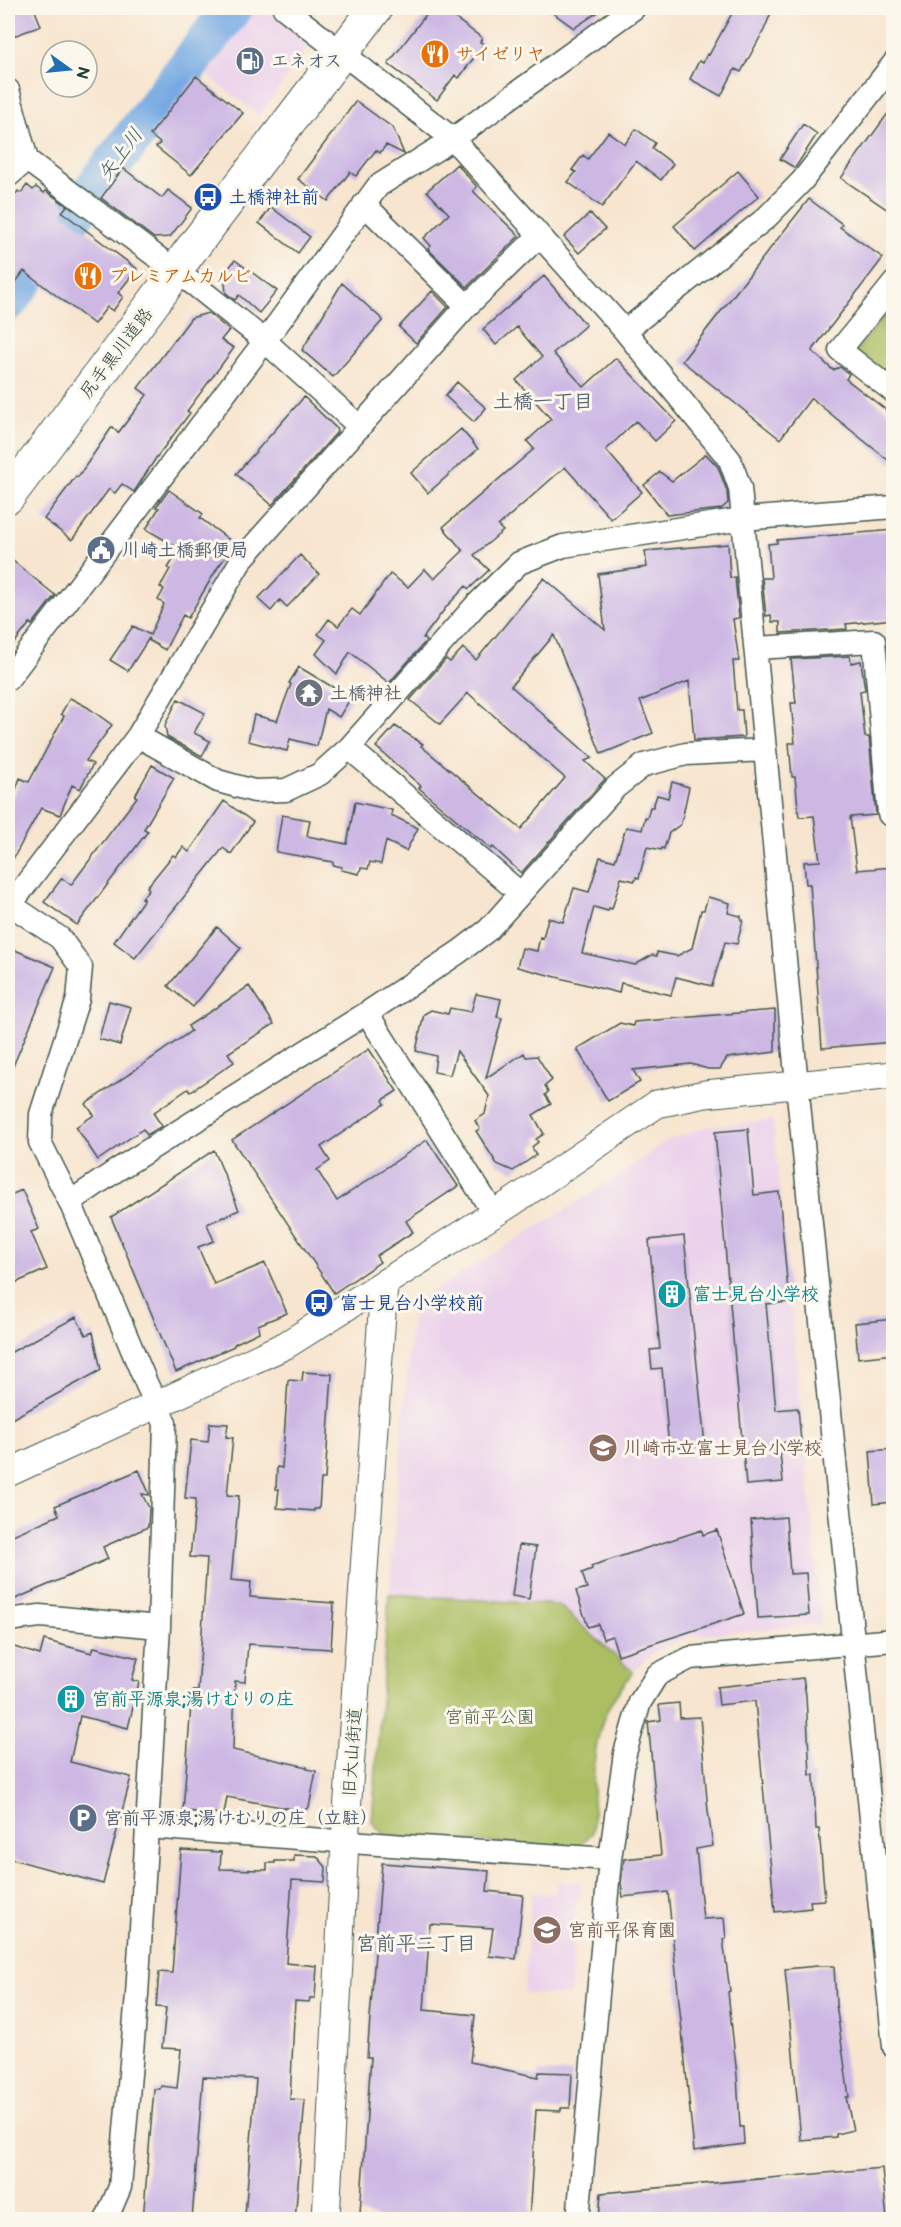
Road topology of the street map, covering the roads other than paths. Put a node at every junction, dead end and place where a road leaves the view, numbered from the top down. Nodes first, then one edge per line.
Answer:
1 (284, 8) edge
2 (376, 8) edge
3 (634, 8) edge
4 (342, 52) junction
5 (894, 63) edge
6 (8, 90) edge
7 (453, 139) junction
8 (27, 160) junction
9 (8, 176) edge
10 (364, 204) junction
11 (539, 236) junction
12 (177, 271) junction
13 (894, 283) edge
14 (467, 306) junction
15 (625, 331) junction
16 (265, 341) junction
17 (894, 392) edge
18 (360, 427) junction
19 (8, 497) edge
20 (894, 507) edge
21 (743, 519) junction
22 (756, 648) junction
23 (8, 679) edge
24 (138, 736) junction
25 (349, 748) junction
26 (765, 750) junction
27 (894, 814) edge
28 (520, 893) junction
29 (8, 905) edge
30 (367, 1013) junction
31 (894, 1075) edge
32 (797, 1083) junction
33 (70, 1202) junction
34 (494, 1214) junction
35 (384, 1285) junction
36 (156, 1405) junction
37 (8, 1473) edge
38 (8, 1620) edge
39 (159, 1627) junction
40 (894, 1640) edge
41 (854, 1643) junction
42 (148, 1827) junction
43 (345, 1841) junction
44 (610, 1859) junction
45 (894, 2047) edge
46 (106, 2220) edge
47 (326, 2220) edge
48 (578, 2220) edge

1 - 4 street
2 - 4 main road, 尻手黒川道路
3 - 7 street
4 - 7 street
4 - 12 main road, 尻手黒川道路
5 - 15 street
6 - 8 street
7 - 10 street
7 - 11 street
8 - 9 street
8 - 12 street
10 - 14 street
10 - 16 street
11 - 14 street
11 - 15 street
12 - 16 street
12 - 19 main road, 尻手黒川道路
13 - 17 street
14 - 18 street
15 - 21 street
16 - 18 street
16 - 23 street
18 - 24 street
20 - 21 street
21 - 22 street
21 - 25 street
22 - 26 street
22 - 27 street
24 - 25 street
24 - 29 street
25 - 28 street
26 - 28 street
26 - 32 street
28 - 30 street
29 - 33 street
30 - 33 street
30 - 34 street
31 - 32 street
32 - 34 street
32 - 41 street
33 - 36 street
34 - 35 street
35 - 36 street
35 - 43 street, 旧大山街道
36 - 37 street
36 - 39 street
38 - 39 street
39 - 42 street
40 - 41 street
41 - 44 street
41 - 45 street
42 - 43 street
42 - 46 street
43 - 44 street
43 - 47 street, 旧大山街道
44 - 48 street

